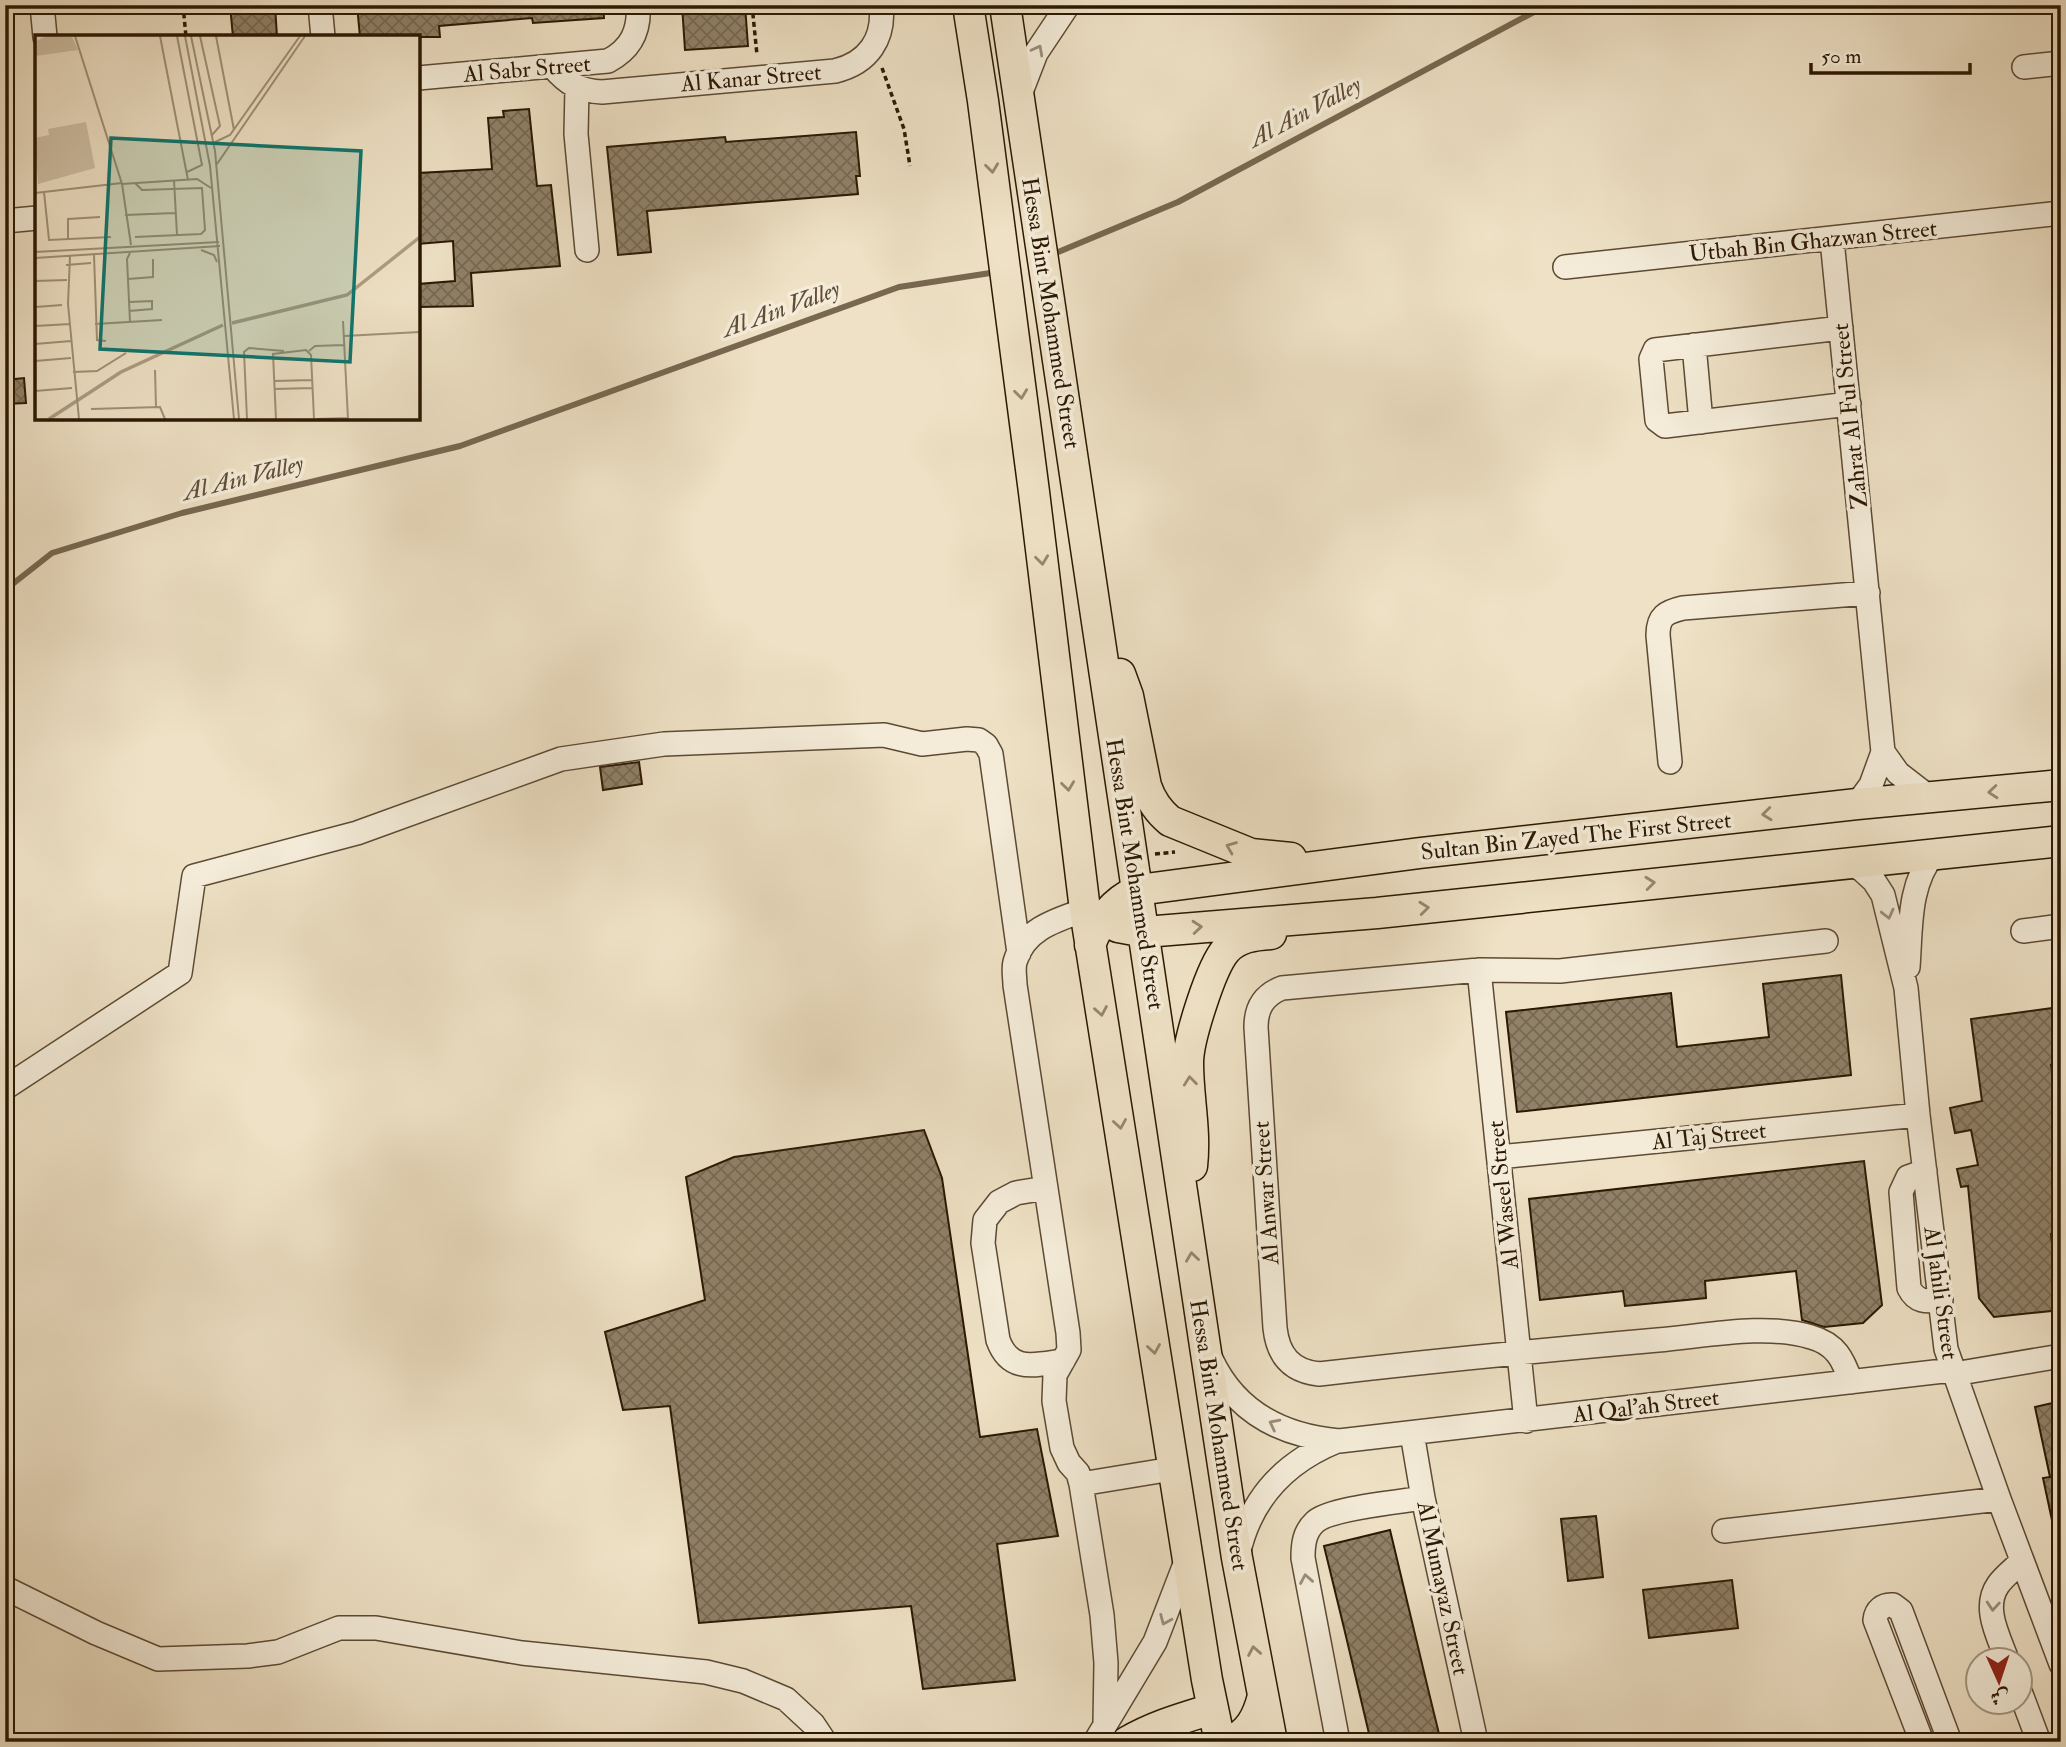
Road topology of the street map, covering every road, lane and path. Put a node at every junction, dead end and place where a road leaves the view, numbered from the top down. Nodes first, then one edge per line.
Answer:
1 (42, 5) edge
2 (183, 5) edge
3 (320, 5) edge
4 (638, 5) edge
5 (752, 5) edge
6 (881, 5) edge
7 (968, 5) edge
8 (1005, 5) edge
9 (1068, 5) edge
10 (45, 35) edge
11 (186, 35) edge
12 (323, 35) edge
13 (875, 46) junction
14 (2061, 62) edge
15 (553, 67) junction
16 (2024, 67) dead end
17 (758, 77) junction
18 (420, 78) edge
19 (578, 88) junction
20 (1019, 100) junction
21 (910, 166) dead end
22 (2061, 213) edge
23 (35, 218) edge
24 (5, 221) edge
25 (1832, 240) junction
26 (587, 250) dead end
27 (1566, 267) dead end
28 (1841, 328) junction
29 (1694, 345) junction
30 (1849, 404) junction
31 (1702, 422) junction
32 (1868, 593) junction
33 (1099, 637) junction
34 (1884, 752) junction
35 (1670, 762) dead end
36 (2061, 785) edge
37 (1928, 797) junction
38 (1857, 804) junction
39 (2057, 843) edge
40 (1420, 853) junction
41 (1934, 853) junction
42 (1848, 862) junction
43 (1138, 890) junction
44 (1377, 913) junction
45 (1092, 925) junction
46 (2061, 926) edge
47 (2023, 931) dead end
48 (1144, 932) junction
49 (1826, 941) dead end
50 (1019, 953) junction
51 (1479, 970) junction
52 (1906, 988) junction
53 (5, 1088) edge
54 (1918, 1115) junction
55 (1499, 1157) junction
56 (1046, 1188) junction
57 (1183, 1196) junction
58 (1205, 1346) junction
59 (1519, 1352) junction
60 (2061, 1356) edge
61 (1063, 1361) junction
62 (1953, 1372) junction
63 (1851, 1382) junction
64 (1526, 1421) junction
65 (1412, 1433) junction
66 (1339, 1441) junction
67 (1172, 1469) junction
68 (1081, 1484) junction
69 (1423, 1498) junction
70 (1999, 1499) junction
71 (1724, 1531) dead end
72 (1188, 1556) junction
73 (1237, 1558) junction
74 (2022, 1561) junction
75 (5, 1588) edge
76 (2002, 1646) edge
77 (2061, 1664) edge
78 (1263, 1696) junction
79 (1212, 1709) junction
80 (1938, 1710) junction
81 (2029, 1716) edge
82 (1918, 1731) edge
83 (1109, 1736) edge
84 (1233, 1740) edge
85 (825, 1742) edge
86 (1272, 1742) edge
87 (1338, 1742) edge
88 (1476, 1742) edge
89 (1950, 1742) edge
90 (2039, 1742) edge

1 - 10 street
2 - 11 path
3 - 12 street
4 - 15 street, Al Sabr Street
5 - 17 path
6 - 13 street
7 -> 45 main road, Hessa Bint Mohammed Street
8 - 20 main road, Hessa Bint Mohammed Street
20 -> 9 street
13 - 17 street, Al Kanar Street
13 - 21 path
14 - 16 street
15 - 18 street, Al Sabr Street
15 - 19 street
17 - 19 street, Al Kanar Street
19 - 26 street
20 - 33 main road, Hessa Bint Mohammed Street
22 - 25 street, Utbah Bin Ghazwan Street
23 - 24 street
25 - 27 street, Utbah Bin Ghazwan Street
25 - 28 street, Zahrat Al Ful Street
28 - 29 street
28 - 30 street, Zahrat Al Ful Street
29 - 31 street
29 - 31 street
30 - 31 street
30 - 32 street, Zahrat Al Ful Street
32 - 34 street, Zahrat Al Ful Street
32 - 35 street
40 -> 33 main road
33 - 43 main road, Hessa Bint Mohammed Street
34 - 37 street
34 - 38 street, Zahrat Al Ful Street
36 -> 37 main road, Sultan Bin Zayed The First Street
37 - 38 main road, Sultan Bin Zayed The First Street
38 -> 40 main road, Sultan Bin Zayed The First Street
39 - 41 main road
40 - 43 main road, Sultan Bin Zayed The First Street
41 - 42 main road
41 - 52 street, Al Jahili Street
44 -> 42 main road
42 -> 52 street, Al Jahili Street
43 - 45 main road, Sultan Bin Zayed The First Street
43 - 48 main road, Hessa Bint Mohammed Street
48 -> 44 main road
57 -> 44 main road
45 - 48 main road
45 - 50 street
45 -> 67 main road, Hessa Bint Mohammed Street
46 - 47 street
48 - 57 main road, Hessa Bint Mohammed Street
49 - 51 street, Al Anwar Street
50 - 53 street
50 - 56 street
51 - 55 street, Al Waseel Street
51 - 59 street, Al Anwar Street
52 - 54 street, Al Jahili Street
54 - 55 street, Al Taj Street
54 - 62 street, Al Jahili Street
55 - 59 street, Al Waseel Street
56 - 61 street
56 - 61 street
58 -> 57 main road, Hessa Bint Mohammed Street
66 -> 58 street, Al Qal'ah Street
58 - 73 main road, Hessa Bint Mohammed Street
59 - 63 street, Al Anwar Street
59 - 64 street, Al Waseel Street
60 - 62 street, Al Qal'ah Street
61 - 68 street
62 - 63 street, Al Qal'ah Street
62 - 70 street, Al Jahili Street
63 - 64 street, Al Qal'ah Street
64 - 65 street, Al Qal'ah Street
65 - 66 street, Al Qal'ah Street
65 - 69 street, Al Mumayaz Street
66 - 73 street, Al Qal'ah Street
67 - 68 street
67 - 72 main road, Hessa Bint Mohammed Street
68 - 83 street
87 -> 69 street
69 - 88 street, Al Mumayaz Street
70 - 71 street
70 - 74 street, Al Jahili Street
72 - 79 main road, Hessa Bint Mohammed Street
72 -> 83 street
78 -> 73 main road, Hessa Bint Mohammed Street
74 -> 76 street
74 - 77 street, Al Jahili Street
75 - 85 street
78 - 84 main road
78 - 86 main road, Hessa Bint Mohammed Street
79 - 83 main road
79 - 84 main road, Hessa Bint Mohammed Street
80 - 82 street
80 - 82 street
80 - 89 street
81 - 90 street

